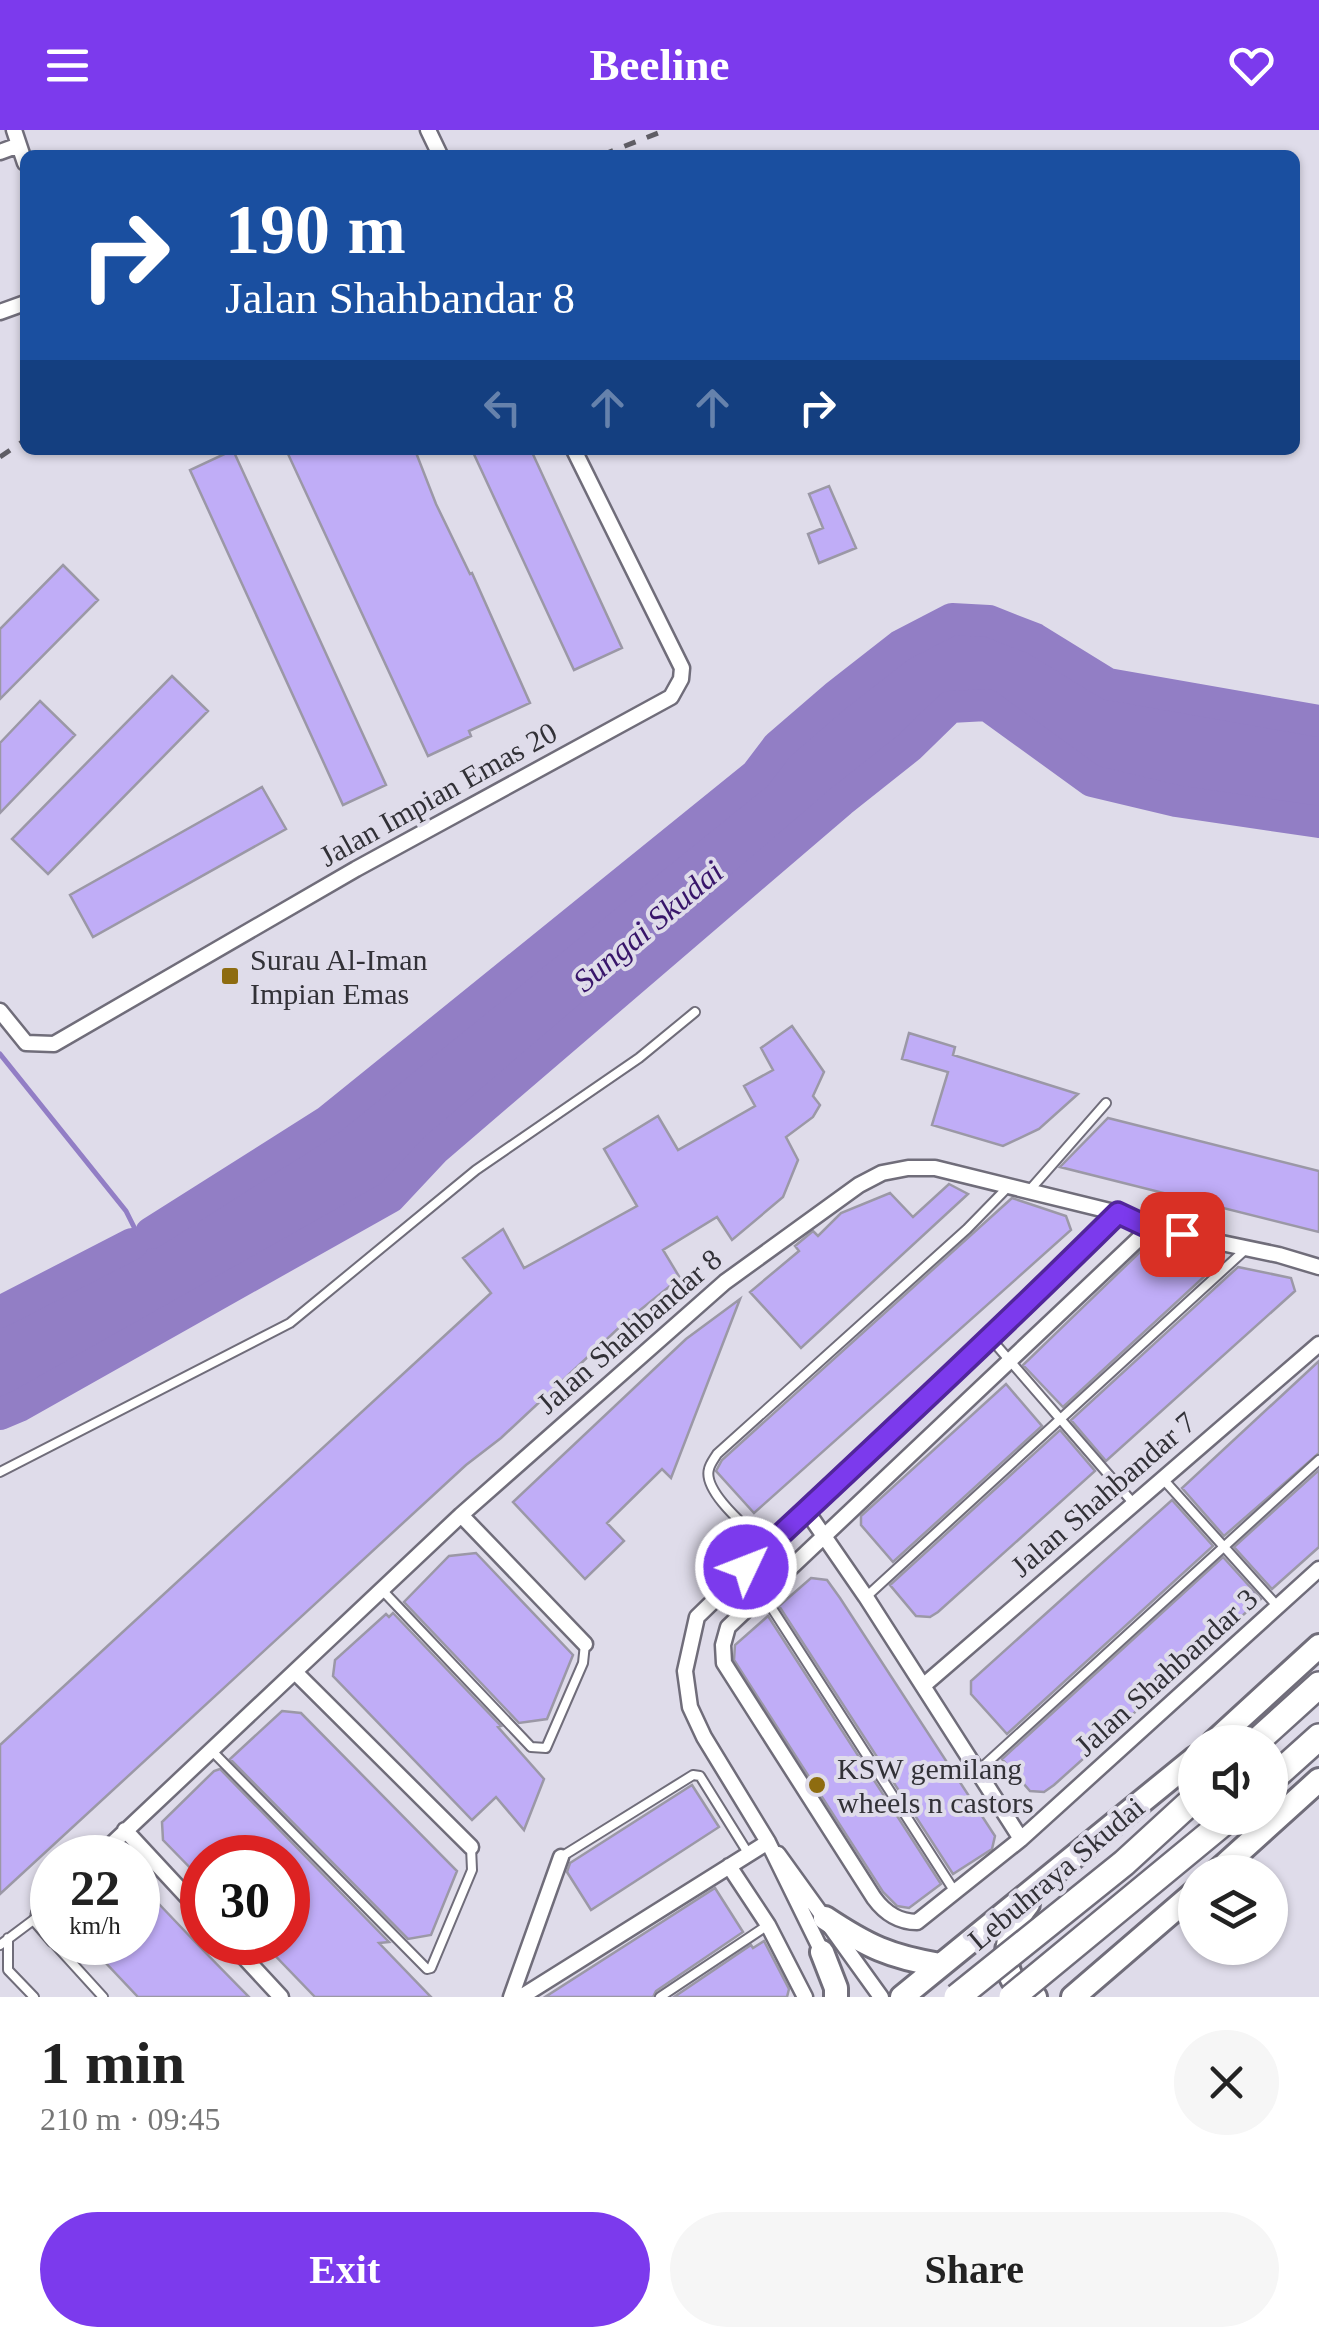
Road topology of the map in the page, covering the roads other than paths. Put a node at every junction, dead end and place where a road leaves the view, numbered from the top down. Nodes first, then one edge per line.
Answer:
1 (14, 130) edge
2 (19, 145) junction
3 (21, 150) edge
4 (0, 152) edge
5 (576, 455) edge
6 (0, 1011) edge
7 (695, 1012) dead end
8 (1106, 1103) dead end
9 (1008, 1187) junction
10 (1028, 1192) junction
11 (1118, 1213) junction
12 (1150, 1228) junction
13 (1247, 1248) junction
14 (1319, 1267) edge
15 (991, 1340) junction
16 (1319, 1344) edge
17 (1010, 1362) junction
18 (1060, 1419) junction
19 (1319, 1460) edge
20 (0, 1472) edge
21 (1163, 1478) junction
22 (1134, 1504) junction
23 (806, 1510) junction
24 (461, 1515) junction
25 (824, 1536) junction
26 (767, 1547) junction
27 (1223, 1548) junction
28 (746, 1567) junction
29 (1319, 1570) edge
30 (383, 1591) junction
31 (764, 1595) junction
32 (866, 1597) junction
33 (1278, 1608) junction
34 (585, 1644) joint
35 (1319, 1646) edge
36 (296, 1672) junction
37 (1319, 1685) edge
38 (924, 1686) junction
39 (1233, 1725) edge
40 (1275, 1725) edge
41 (1319, 1737) edge
42 (212, 1752) junction
43 (1288, 1765) edge
44 (978, 1771) junction
45 (1178, 1772) edge
46 (1319, 1780) edge
47 (1178, 1814) edge
48 (125, 1830) junction
49 (120, 1835) edge
50 (1208, 1835) edge
51 (1021, 1839) junction
52 (768, 1842) junction
53 (471, 1847) joint
54 (748, 1853) junction
55 (1236, 1855) edge
56 (560, 1856) joint
57 (729, 1866) junction
58 (1049, 1878) junction
59 (180, 1889) edge
60 (956, 1892) junction
61 (1178, 1907) edge
62 (825, 1918) junction
63 (30, 1922) edge
64 (768, 1926) junction
65 (4, 1942) edge
66 (822, 1952) junction
67 (74, 1965) edge
68 (251, 1965) edge
69 (940, 1965) junction
70 (1096, 1980) junction
71 (34, 1997) edge
72 (103, 1997) edge
73 (280, 1997) edge
74 (511, 1997) edge
75 (521, 1997) edge
76 (660, 1997) edge
77 (805, 1997) edge
78 (836, 1997) edge
79 (849, 1997) edge
80 (881, 1997) edge
81 (902, 1997) edge
82 (957, 1997) edge
83 (1012, 1997) edge
84 (1035, 1997) edge
85 (1054, 1997) edge
86 (1073, 1997) edge

1 - 2 street
2 - 3 street
2 - 4 street
5 - 6 street, Jalan Impian Emas 20
7 - 20 lane
8 - 10 lane
9 - 10 street, Jalan Shahbandar 8
9 - 24 street, Jalan Shahbandar 8
9 - 26 lane
10 - 11 street, Jalan Shahbandar 8
11 - 12 street, Jalan Shahbandar 8
11 - 15 street
12 - 13 street, Jalan Shahbandar 8
12 - 17 street
13 - 14 street, Jalan Shahbandar 8
13 - 18 lane
15 - 17 lane
15 - 23 street
16 - 21 street, Jalan Shahbandar 7
17 - 18 lane
17 - 25 street
18 - 22 lane
18 - 32 lane
19 - 27 lane
21 - 22 street, Jalan Shahbandar 7
21 - 27 lane
22 - 38 street, Jalan Shahbandar 7
23 - 25 street
23 - 26 street
24 - 30 street, Jalan Shahbandar 8
24 - 34 street
25 - 31 street
25 - 32 street
26 - 28 street
27 - 33 lane
27 - 44 lane
28 - 31 lane
28 - 52 street
29 - 33 street, Jalan Shahbandar 3
30 - 34 lane
30 - 36 street, Jalan Shahbandar 8
31 - 60 lane
31 - 60 street, Jalan Shahbandar 3
32 - 38 street
33 - 51 street, Jalan Shahbandar 3
35 - 39 main road
36 - 42 street, Jalan Shahbandar 8
36 - 53 street
37 - 40 highway
38 - 44 street
41 - 43 highway
42 - 48 street, Jalan Shahbandar 8
42 - 53 lane
44 - 51 street
45 - 58 main road
46 - 55 main road
47 - 82 highway, Lebuhraya Skudai, bridge
48 - 49 street, Jalan Shahbandar 8
48 - 59 street
50 - 83 highway, bridge
51 - 60 street, Jalan Shahbandar 3
52 - 54 street
52 - 62 street
52 - 66 street
54 - 56 lane
54 - 57 street
56 - 74 street
57 - 64 street
57 - 75 street
58 - 69 main road
58 - 84 main road
61 - 70 main road
62 - 69 main road
62 - 80 street
63 - 65 lane
64 - 76 lane
64 - 77 street
65 - 71 lane
66 - 78 main road
66 - 79 street
67 - 72 lane
68 - 73 street
69 - 81 main road
70 - 85 main road
70 - 86 main road

